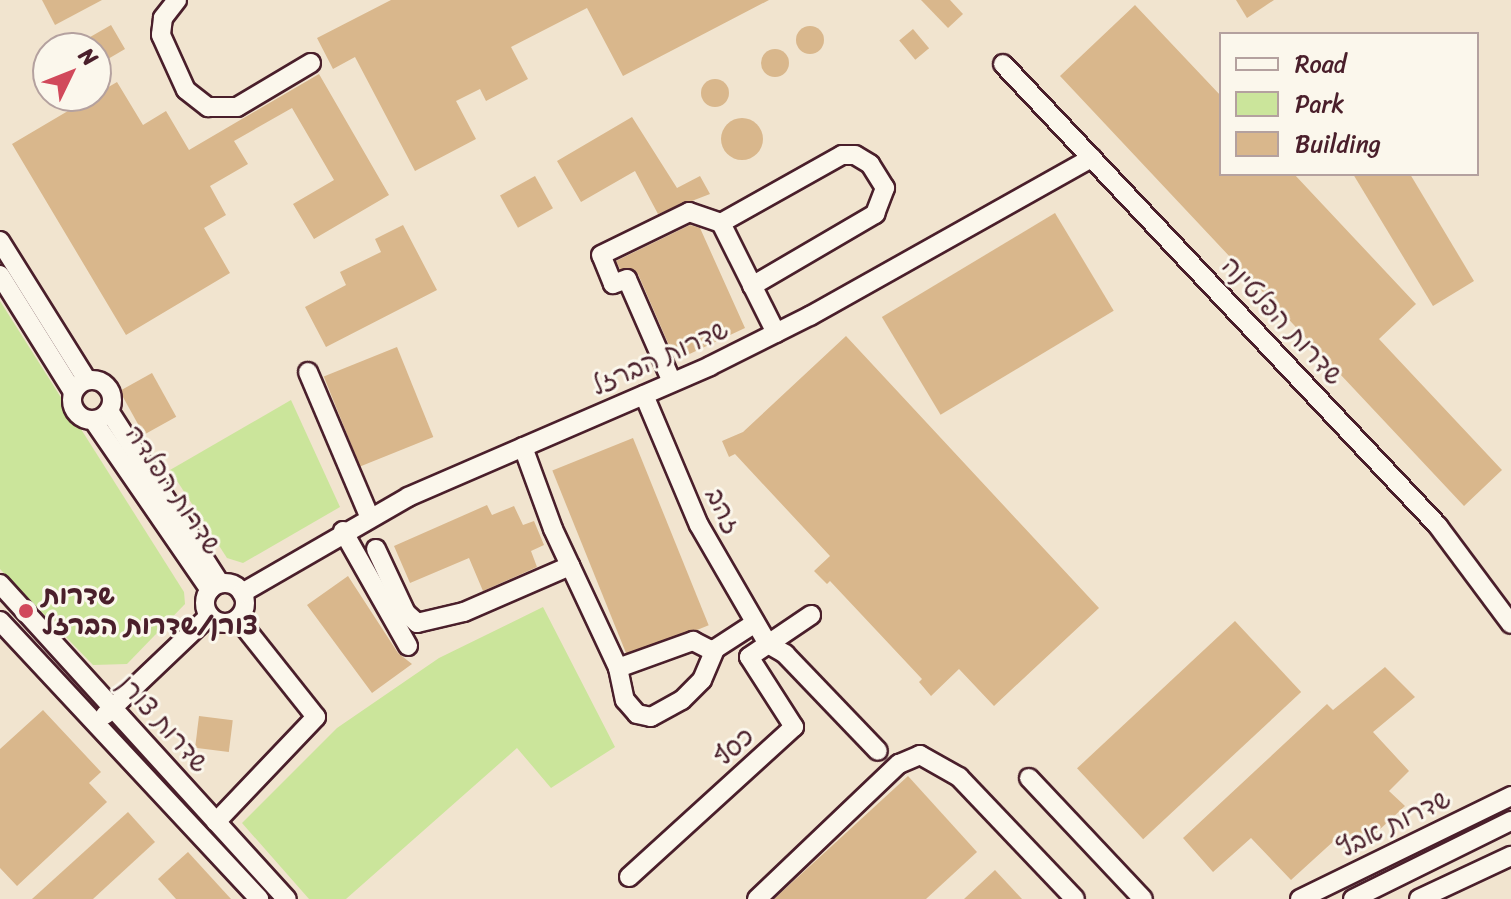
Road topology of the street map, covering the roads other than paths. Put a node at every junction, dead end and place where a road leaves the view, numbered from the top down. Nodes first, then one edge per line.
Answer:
1 (177, 0) edge
2 (311, 63) dead end
3 (1003, 64) dead end
4 (1092, 158) junction
5 (721, 223) junction
6 (0, 241) edge
7 (0, 275) edge
8 (752, 286) junction
9 (776, 333) junction
10 (308, 372) dead end
11 (672, 382) junction
12 (80, 386) junction
13 (644, 395) junction
14 (101, 416) junction
15 (523, 447) junction
16 (369, 516) junction
17 (343, 531) junction
18 (376, 549) dead end
19 (570, 566) junction
20 (0, 584) edge
21 (215, 587) junction
22 (242, 593) junction
23 (811, 615) dead end
24 (209, 616) junction
25 (238, 619) junction
26 (0, 621) edge
27 (755, 623) junction
28 (1511, 624) edge
29 (768, 644) junction
30 (408, 646) dead end
31 (713, 651) junction
32 (618, 668) junction
33 (114, 707) junction
34 (97, 722) junction
35 (878, 751) dead end
36 (1029, 778) dead end
37 (1511, 796) edge
38 (1511, 821) edge
39 (216, 822) junction
40 (1511, 856) edge
41 (629, 877) dead end
42 (259, 899) edge
43 (287, 899) edge
44 (757, 899) edge
45 (1075, 899) edge
46 (1143, 899) edge
47 (1300, 899) edge
48 (1353, 899) edge
49 (1419, 899) edge

1 - 2 street
3 - 4 street, שדרות הפלטינה
4 - 9 street, שדרות הברזל
4 - 28 street, שדרות הפלטינה
5 - 8 street
5 - 8 street
5 - 11 street
6 - 12 street
7 - 12 street
8 - 9 street
9 - 11 street, שדרות הברזל
10 - 16 street
11 - 13 street, שדרות הברזל
12 - 14 street
12 - 14 street
13 - 15 street, שדרות הברזל
13 - 27 street, זהב
14 - 21 street, שדרות הפלדה
15 - 16 street, שדרות הברזל
15 - 19 street
16 - 17 street, שדרות הברזל
17 - 22 street, שדרות הברזל
17 - 30 street
18 - 19 street
19 - 32 street
20 - 33 street, שדרות צורן
21 - 22 street
21 - 24 street
22 - 25 street
23 - 29 street
24 - 25 street
24 - 33 street
25 - 39 street
26 - 34 street, שדרות צורן
27 - 29 street, זהב
27 - 31 street
29 - 35 street, זהב
29 - 41 street, כסף
31 - 32 street
31 - 32 street
33 - 34 street
33 - 39 street, שדרות צורן
34 - 42 street, שדרות צורן
36 - 46 street
37 - 47 street, שדרות אבץ
38 - 48 street, שדרות אבץ
39 - 43 street, שדרות צורן
40 - 49 street
44 - 45 street

